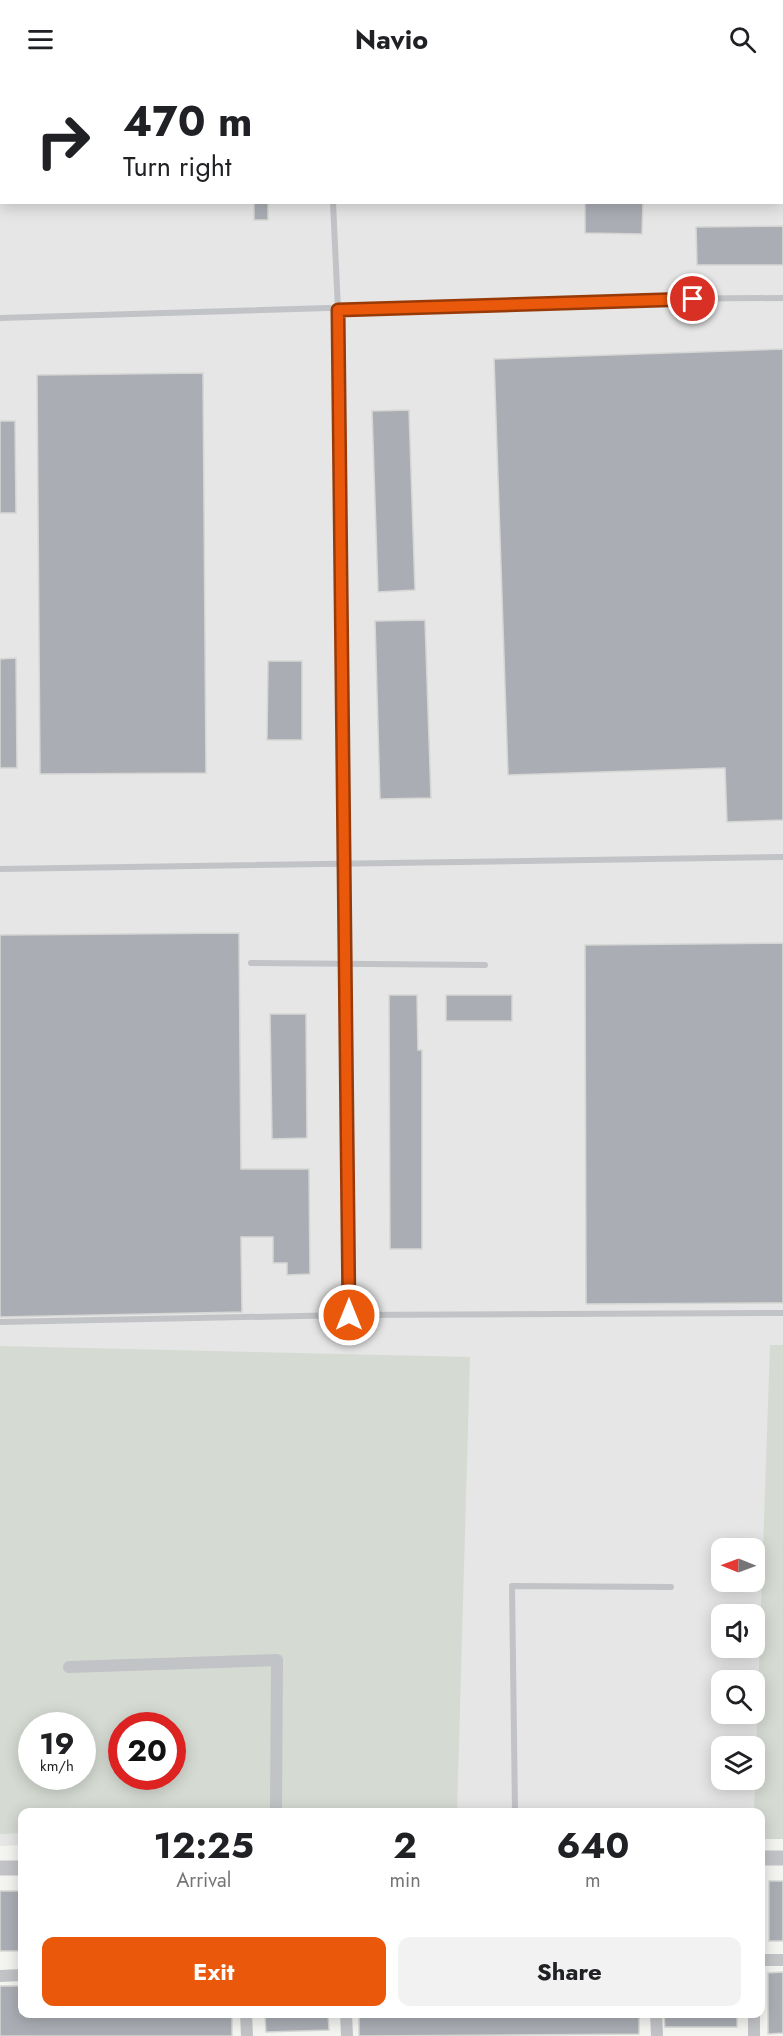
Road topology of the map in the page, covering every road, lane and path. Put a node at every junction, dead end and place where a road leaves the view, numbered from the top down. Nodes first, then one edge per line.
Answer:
1 (333, 204) edge
2 (783, 298) edge
3 (338, 310) junction
4 (0, 318) edge
5 (783, 857) edge
6 (344, 864) junction
7 (0, 869) edge
8 (251, 963) dead end
9 (345, 964) junction
10 (485, 965) dead end
11 (783, 1313) edge
12 (349, 1315) junction
13 (0, 1322) edge
14 (671, 1587) dead end
15 (69, 1667) dead end
16 (276, 1808) edge
17 (515, 1808) edge
18 (765, 1858) edge
19 (783, 1858) edge
20 (0, 1868) edge
21 (18, 1868) edge
22 (765, 1960) edge
23 (783, 1960) edge
24 (0, 1976) edge
25 (18, 1976) edge
26 (246, 2018) edge
27 (346, 2018) edge
28 (656, 2018) edge
29 (754, 2018) edge
30 (247, 2036) edge
31 (347, 2036) edge
32 (657, 2036) edge
33 (754, 2036) edge

1 - 3 lane
2 - 3 lane
3 - 4 lane
3 - 6 lane
5 - 6 lane
6 - 7 lane
6 - 9 lane
8 - 9 lane
9 - 10 lane
9 - 12 lane
11 - 12 lane
12 - 13 lane
14 - 17 lane
15 - 16 street
18 - 19 street
20 - 21 street
22 - 23 street
24 - 25 street
26 - 30 street
27 - 31 street
28 - 32 street
29 - 33 street

